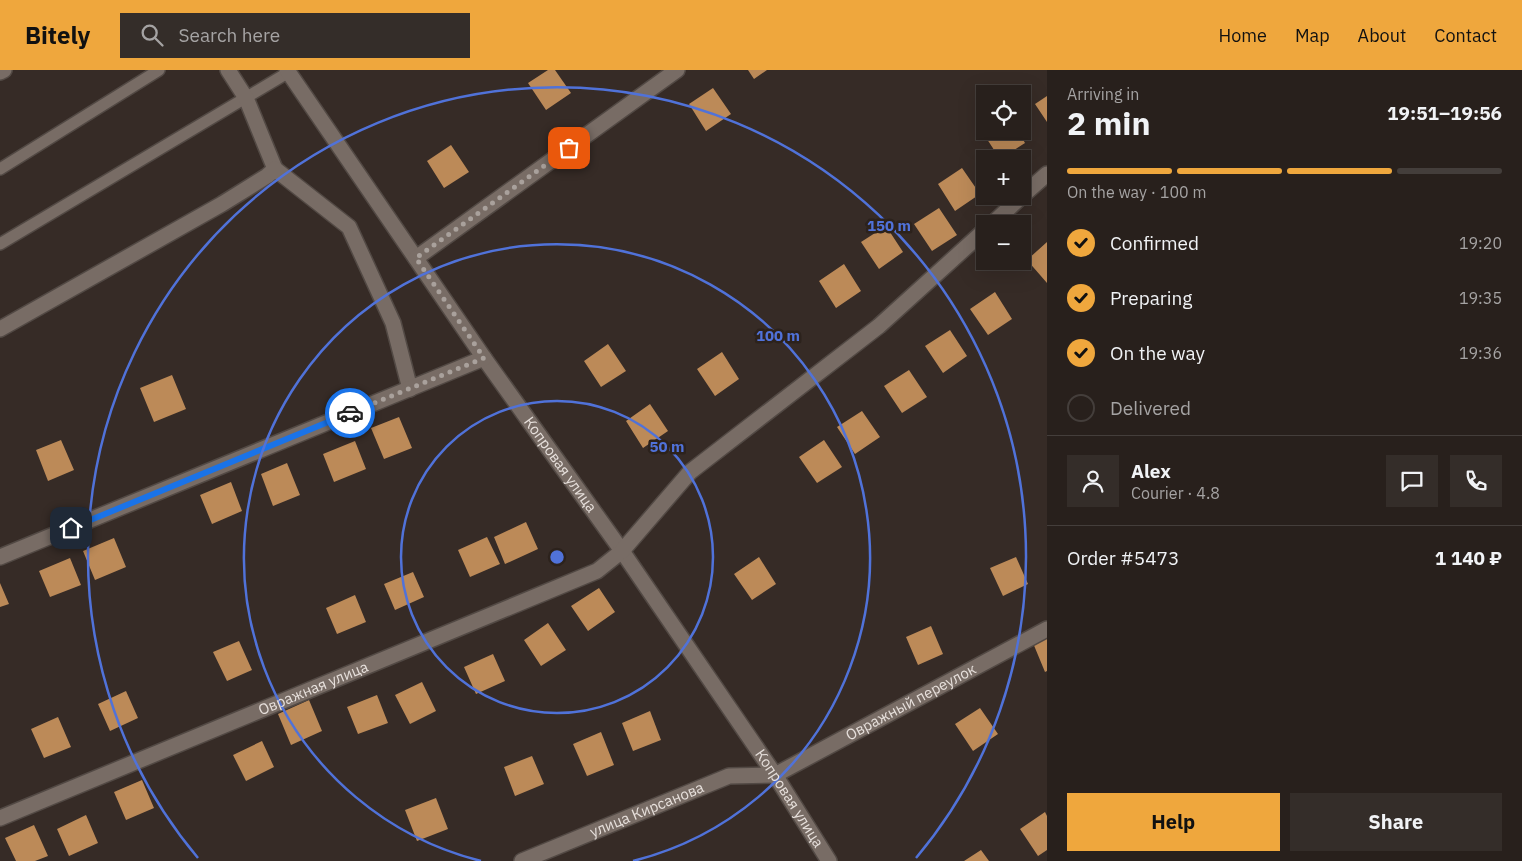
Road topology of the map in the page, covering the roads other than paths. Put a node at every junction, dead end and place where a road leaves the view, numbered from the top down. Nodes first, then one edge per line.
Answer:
1 (4, 70) edge
2 (159, 70) edge
3 (228, 70) edge
4 (677, 70) edge
5 (288, 71) edge
6 (0, 72) edge
7 (246, 98) junction
8 (0, 169) edge
9 (275, 169) junction
10 (1047, 174) edge
11 (1031, 188) edge
12 (1012, 205) edge
13 (1002, 215) edge
14 (976, 238) edge
15 (0, 244) edge
16 (416, 258) junction
17 (0, 330) edge
18 (484, 358) junction
19 (410, 389) junction
20 (622, 551) junction
21 (0, 557) edge
22 (1047, 629) edge
23 (775, 775) junction
24 (0, 818) edge
25 (522, 861) edge
26 (829, 861) edge

1 - 6 street
2 - 8 lane
3 - 7 street
4 - 16 street
5 - 7 lane
5 - 16 street, Копровая улица
7 - 9 street
7 - 15 lane
9 - 17 street
9 - 19 street
10 - 11 street
12 - 13 street
14 - 20 street, Овражная улица
16 - 18 street, Копровая улица
18 - 19 street
18 - 20 street, Копровая улица
19 - 21 street
20 - 23 street, Копровая улица
20 - 24 street, Овражная улица
22 - 23 street, Овражный переулок
23 - 25 street, улица Кирсанова
23 - 26 street, Копровая улица

